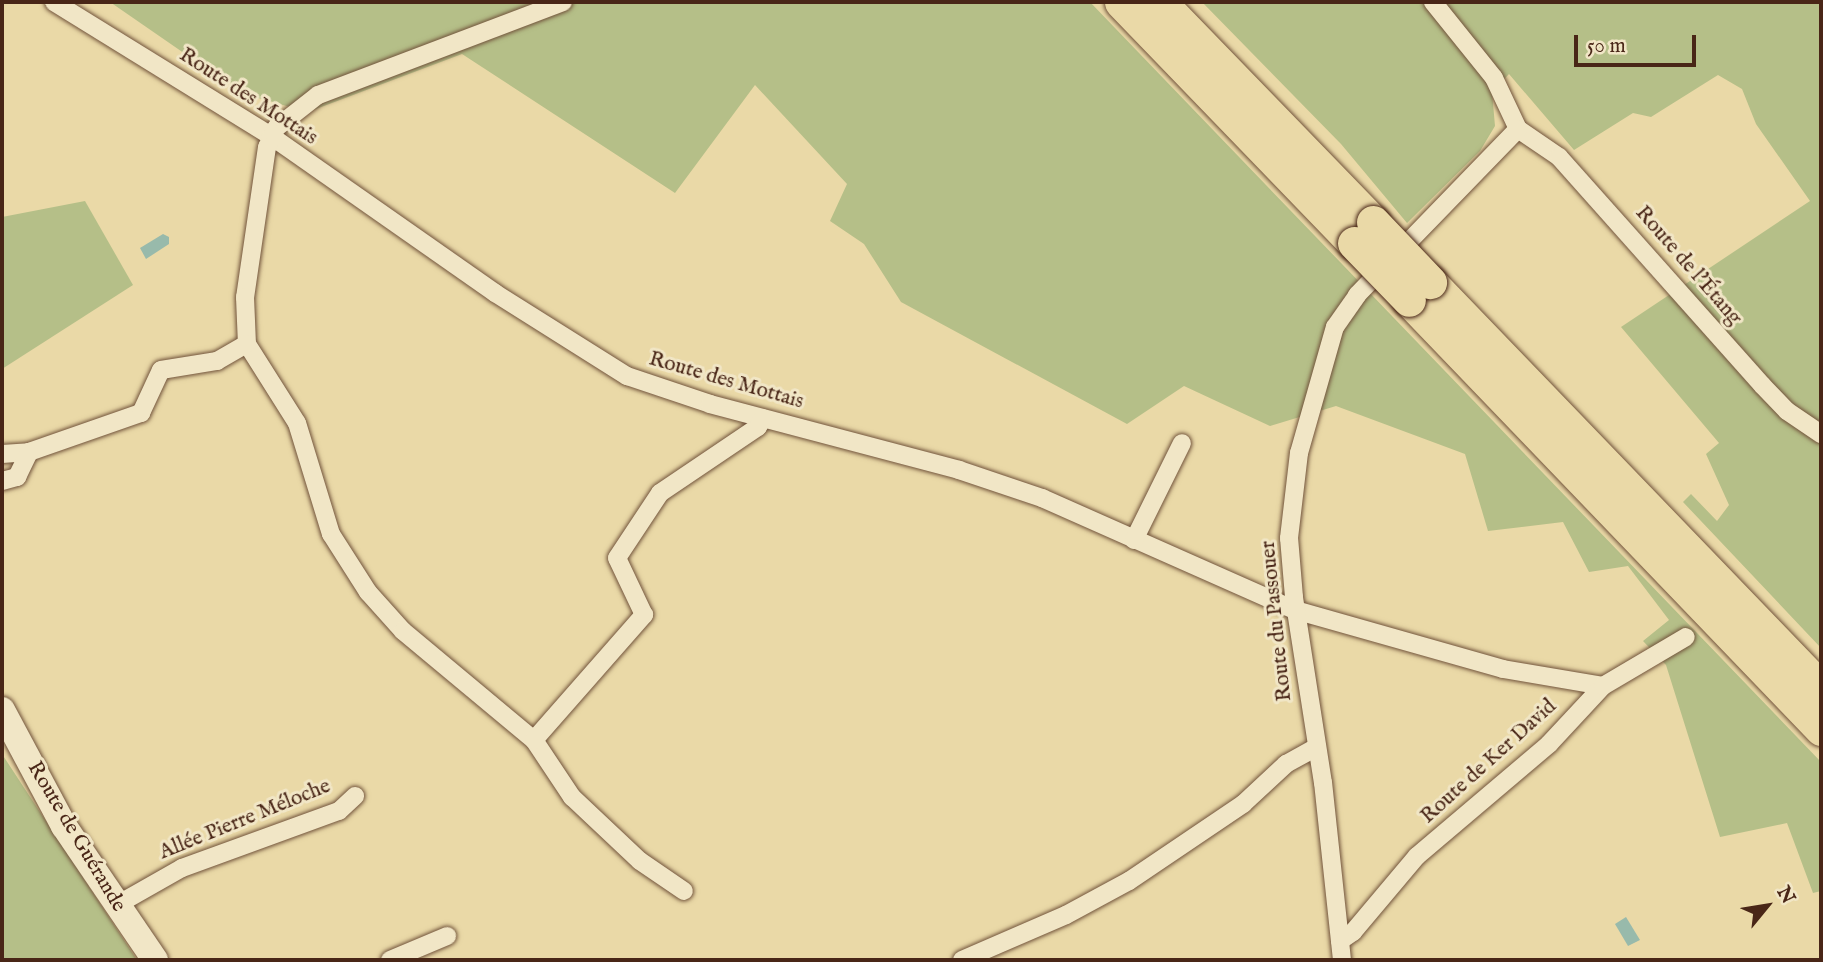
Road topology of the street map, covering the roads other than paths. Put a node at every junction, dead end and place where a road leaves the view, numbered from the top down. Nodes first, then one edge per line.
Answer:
1 (54, 2) edge
2 (563, 2) edge
3 (1121, 2) edge
4 (1160, 2) edge
5 (1433, 2) edge
6 (1518, 130) junction
7 (271, 136) junction
8 (1363, 232) junction
9 (1420, 291) junction
10 (247, 344) junction
11 (763, 418) junction
12 (1821, 434) edge
13 (1182, 443) dead end
14 (29, 452) junction
15 (2, 454) edge
16 (2, 481) edge
17 (1134, 540) junction
18 (1295, 610) junction
19 (1686, 637) dead end
20 (1603, 686) junction
21 (1821, 688) edge
22 (2, 710) edge
23 (1821, 729) edge
24 (534, 740) junction
25 (1317, 747) junction
26 (355, 796) dead end
27 (684, 891) dead end
28 (115, 906) junction
29 (447, 936) dead end
30 (1340, 941) junction
31 (155, 960) edge
32 (390, 960) edge
33 (962, 960) edge
34 (1342, 960) edge

1 - 7 street, Route des Mottais
2 - 7 street
3 - 8 highway
4 - 8 highway
5 - 6 street
6 - 12 street, Route de l'Étang
6 - 18 street, Route du Passouer
7 - 10 street
7 - 11 street, Route des Mottais
8 - 9 highway, bridge
9 - 21 highway
9 - 23 highway
10 - 14 street
10 - 24 street
11 - 17 street, Route des Mottais
11 - 24 street
13 - 17 street
14 - 15 street
14 - 16 street
17 - 18 street, Route des Mottais
18 - 20 street, Route des Mottais
18 - 25 street, Route du Passouer
19 - 20 street, Route de Ker David
20 - 30 street, Route de Ker David
22 - 28 street, Route de Guérande
24 - 27 street
25 - 30 street, Route du Passouer
25 - 33 street
26 - 28 street, Allée Pierre Méloche
28 - 31 street, Route de Guérande
29 - 32 street
30 - 34 street, Route du Passouer

